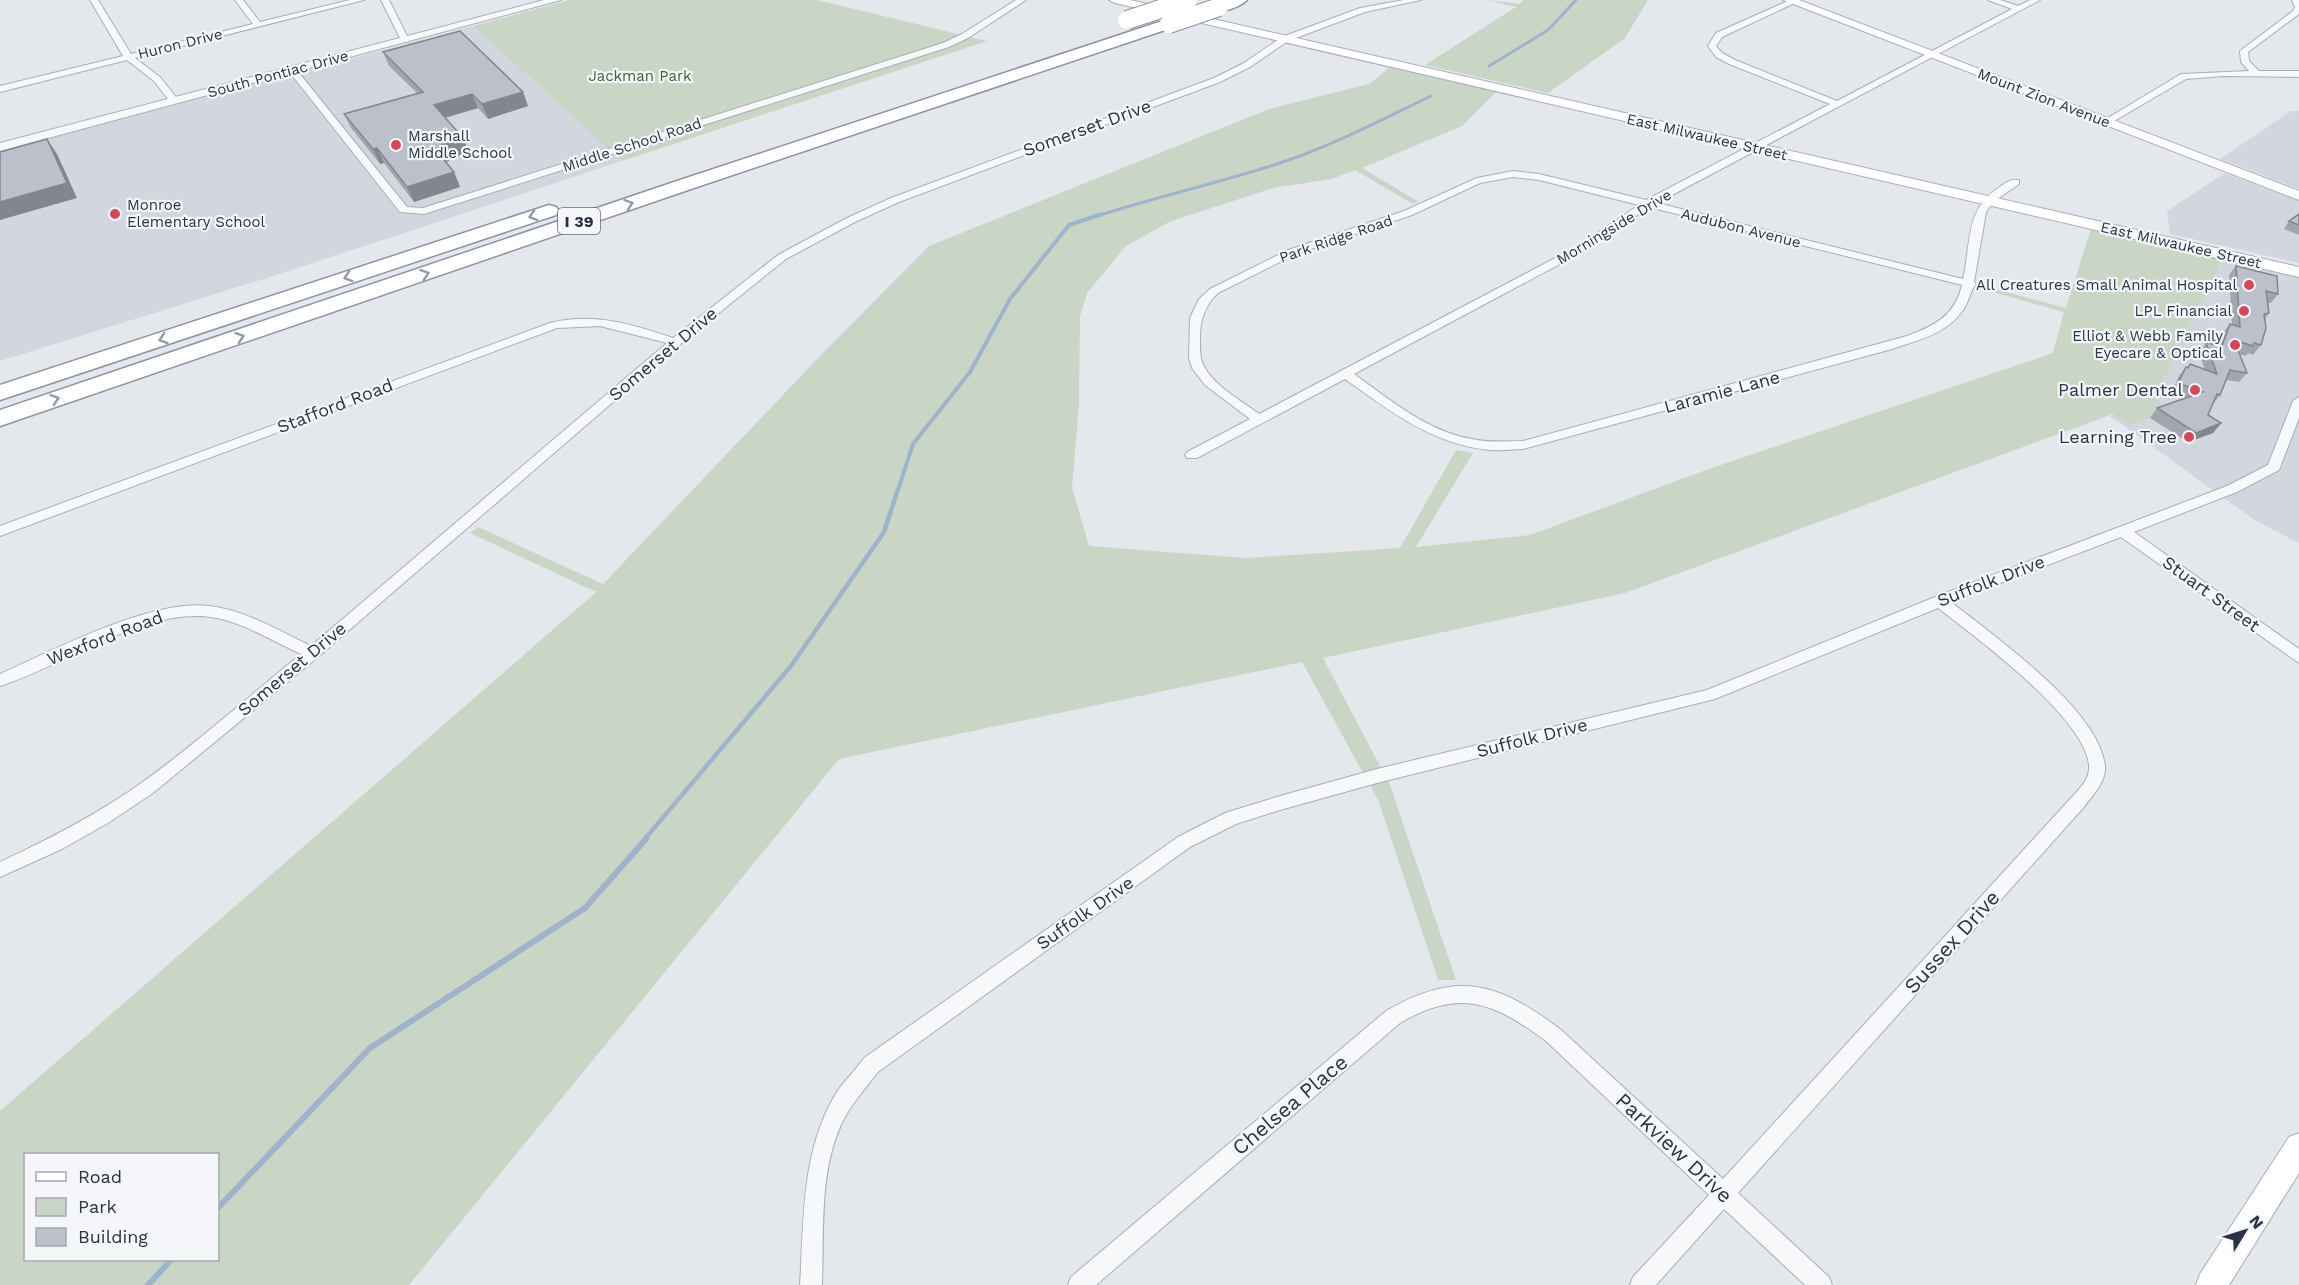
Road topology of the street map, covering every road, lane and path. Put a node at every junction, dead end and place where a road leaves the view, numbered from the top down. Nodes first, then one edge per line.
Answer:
1 (94, 0) edge
2 (239, 0) edge
3 (360, 0) edge
4 (385, 0) edge
5 (556, 0) edge
6 (1022, 0) edge
7 (1115, 0) edge
8 (1188, 0) edge
9 (1239, 0) edge
10 (1417, 0) edge
11 (1992, 0) edge
12 (2036, 0) edge
13 (2296, 0) edge
14 (1791, 1) edge
15 (2019, 9) junction
16 (258, 25) junction
17 (1285, 39) junction
18 (405, 40) junction
19 (1931, 55) junction
20 (128, 57) junction
21 (292, 70) junction
22 (2256, 73) junction
23 (2299, 74) edge
24 (0, 89) edge
25 (174, 101) junction
26 (1838, 104) junction
27 (2106, 122) junction
28 (0, 147) edge
29 (1754, 148) junction
30 (1477, 181) joint
31 (2015, 182) dead end
32 (2299, 196) edge
33 (1987, 201) junction
34 (1647, 204) junction
35 (2299, 272) edge
36 (1970, 284) junction
37 (675, 342) junction
38 (1346, 374) junction
39 (0, 393) edge
40 (2299, 401) edge
41 (0, 418) edge
42 (1259, 420) junction
43 (1192, 454) dead end
44 (0, 531) edge
45 (2123, 531) junction
46 (1940, 601) junction
47 (313, 652) junction
48 (2299, 657) edge
49 (0, 680) edge
50 (0, 870) edge
51 (1526, 1014) joint
52 (2299, 1147) edge
53 (1724, 1194) junction
54 (811, 1285) edge
55 (1079, 1285) edge
56 (1641, 1285) edge
57 (1821, 1285) edge
58 (2211, 1285) edge

1 - 20 street
2 - 16 street
3 - 16 street, Huron Drive
4 - 18 street
5 - 18 street, South Pontiac Drive
6 - 21 street, Middle School Road
7 - 17 main road, East Milwaukee Street
8 -> 39 highway, I 39, bridge
41 -> 9 highway, I 39, bridge
10 - 17 street, Somerset Drive
11 - 15 street
12 - 15 street, Morningside Drive
13 - 22 street
14 - 19 main road, Mount Zion Avenue
14 - 26 street
15 - 19 street, Morningside Drive
16 - 20 street, Huron Drive
17 - 29 main road, East Milwaukee Street
17 - 37 street, Somerset Drive
18 - 21 street, South Pontiac Drive
19 - 26 street, Morningside Drive
19 - 27 main road, Mount Zion Avenue
20 - 24 street, Huron Drive
20 - 25 street
21 - 25 street, South Pontiac Drive
22 - 23 street
22 - 27 street
25 - 28 street, South Pontiac Drive
26 - 29 street, Morningside Drive
27 - 32 main road, Mount Zion Avenue
29 - 33 main road, East Milwaukee Street
29 - 34 street, Morningside Drive
30 - 34 street, Audubon Avenue
30 - 42 street, Park Ridge Road
31 - 33 street
33 - 35 main road, East Milwaukee Street
33 - 36 street, Laramie Lane
34 - 36 street, Audubon Avenue
34 - 38 street, Morningside Drive
36 - 38 street, Laramie Lane
37 - 44 street, Stafford Road
37 - 47 street, Somerset Drive
38 - 42 street, Morningside Drive
40 - 45 street, Suffolk Drive
42 - 43 street, Morningside Drive
45 - 46 street, Suffolk Drive
45 - 48 street, Stuart Street
46 - 53 street, Sussex Drive
46 - 54 street, Suffolk Drive
47 - 49 street, Wexford Road
47 - 50 street, Somerset Drive
51 - 53 street, Parkview Drive
51 - 55 street, Chelsea Place
52 - 58 main road
53 - 56 street, Sussex Drive
53 - 57 street, Parkview Drive

